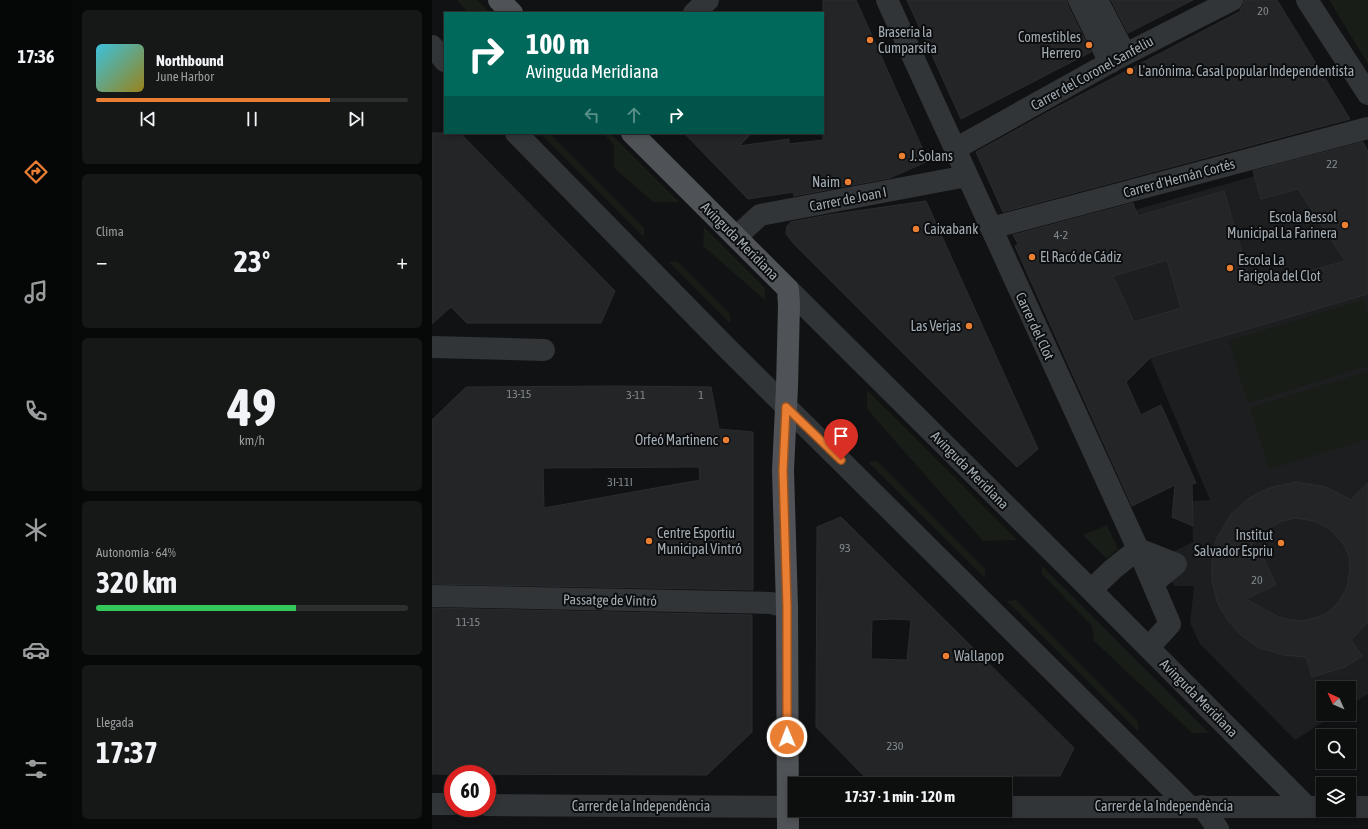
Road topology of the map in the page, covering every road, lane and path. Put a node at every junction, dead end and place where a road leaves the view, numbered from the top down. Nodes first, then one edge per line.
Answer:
1 (499, 0) edge
2 (708, 0) edge
3 (887, 0) edge
4 (1079, 0) edge
5 (1097, 0) edge
6 (1232, 0) edge
7 (1307, 0) edge
8 (511, 12) edge
9 (695, 12) edge
10 (432, 46) edge
11 (1118, 58) junction
12 (444, 60) edge
13 (1368, 94) edge
14 (1368, 128) edge
15 (517, 134) edge
16 (633, 134) edge
17 (955, 149) junction
18 (967, 176) junction
19 (991, 228) junction
20 (736, 237) junction
21 (788, 289) junction
22 (432, 347) edge
23 (544, 350) dead end
24 (786, 407) junction
25 (1138, 550) junction
26 (1153, 583) junction
27 (1092, 590) junction
28 (432, 596) edge
29 (787, 607) junction
30 (1149, 647) junction
31 (790, 777) edge
32 (432, 804) edge
33 (444, 804) edge
34 (496, 804) edge
35 (1196, 806) junction
36 (788, 807) edge
37 (1012, 807) edge
38 (1315, 807) edge
39 (1356, 807) edge
40 (1368, 807) edge
41 (790, 817) edge
42 (788, 829) edge
43 (1218, 829) edge

1 - 8 main road
2 - 9 street
3 - 17 street, Carrer del Clot
4 - 11 street
5 - 11 street
6 - 11 street, Carrer del Coronel Sanfeliu
7 - 13 street
10 - 12 street
11 - 17 street, Carrer del Coronel Sanfeliu
14 - 19 street, Carrer d'Hernán Cortés
15 - 24 street
16 - 20 main road, Avinguda Meridiana
17 - 18 street, Carrer del Clot
18 - 19 street, Carrer del Clot
18 - 20 street, Carrer de Joan I
19 - 25 street, Carrer del Clot
20 - 21 main road, Avinguda Meridiana
21 - 24 main road
21 - 27 street, Avinguda Meridiana
22 - 23 street
24 - 29 main road
24 - 35 street
25 - 26 street, Carrer del Clot
25 - 26 street
25 - 27 street
26 - 30 street, Carrer del Clot
27 - 30 street, Avinguda Meridiana
28 - 29 street, Passatge de Vintró
29 - 31 main road
30 - 38 street, Avinguda Meridiana
32 - 33 street
34 - 36 street, Carrer de la Independència
35 - 37 street, Carrer de la Independència
35 - 38 street, Carrer de la Independència
35 - 43 street
39 - 40 street
41 - 42 main road

